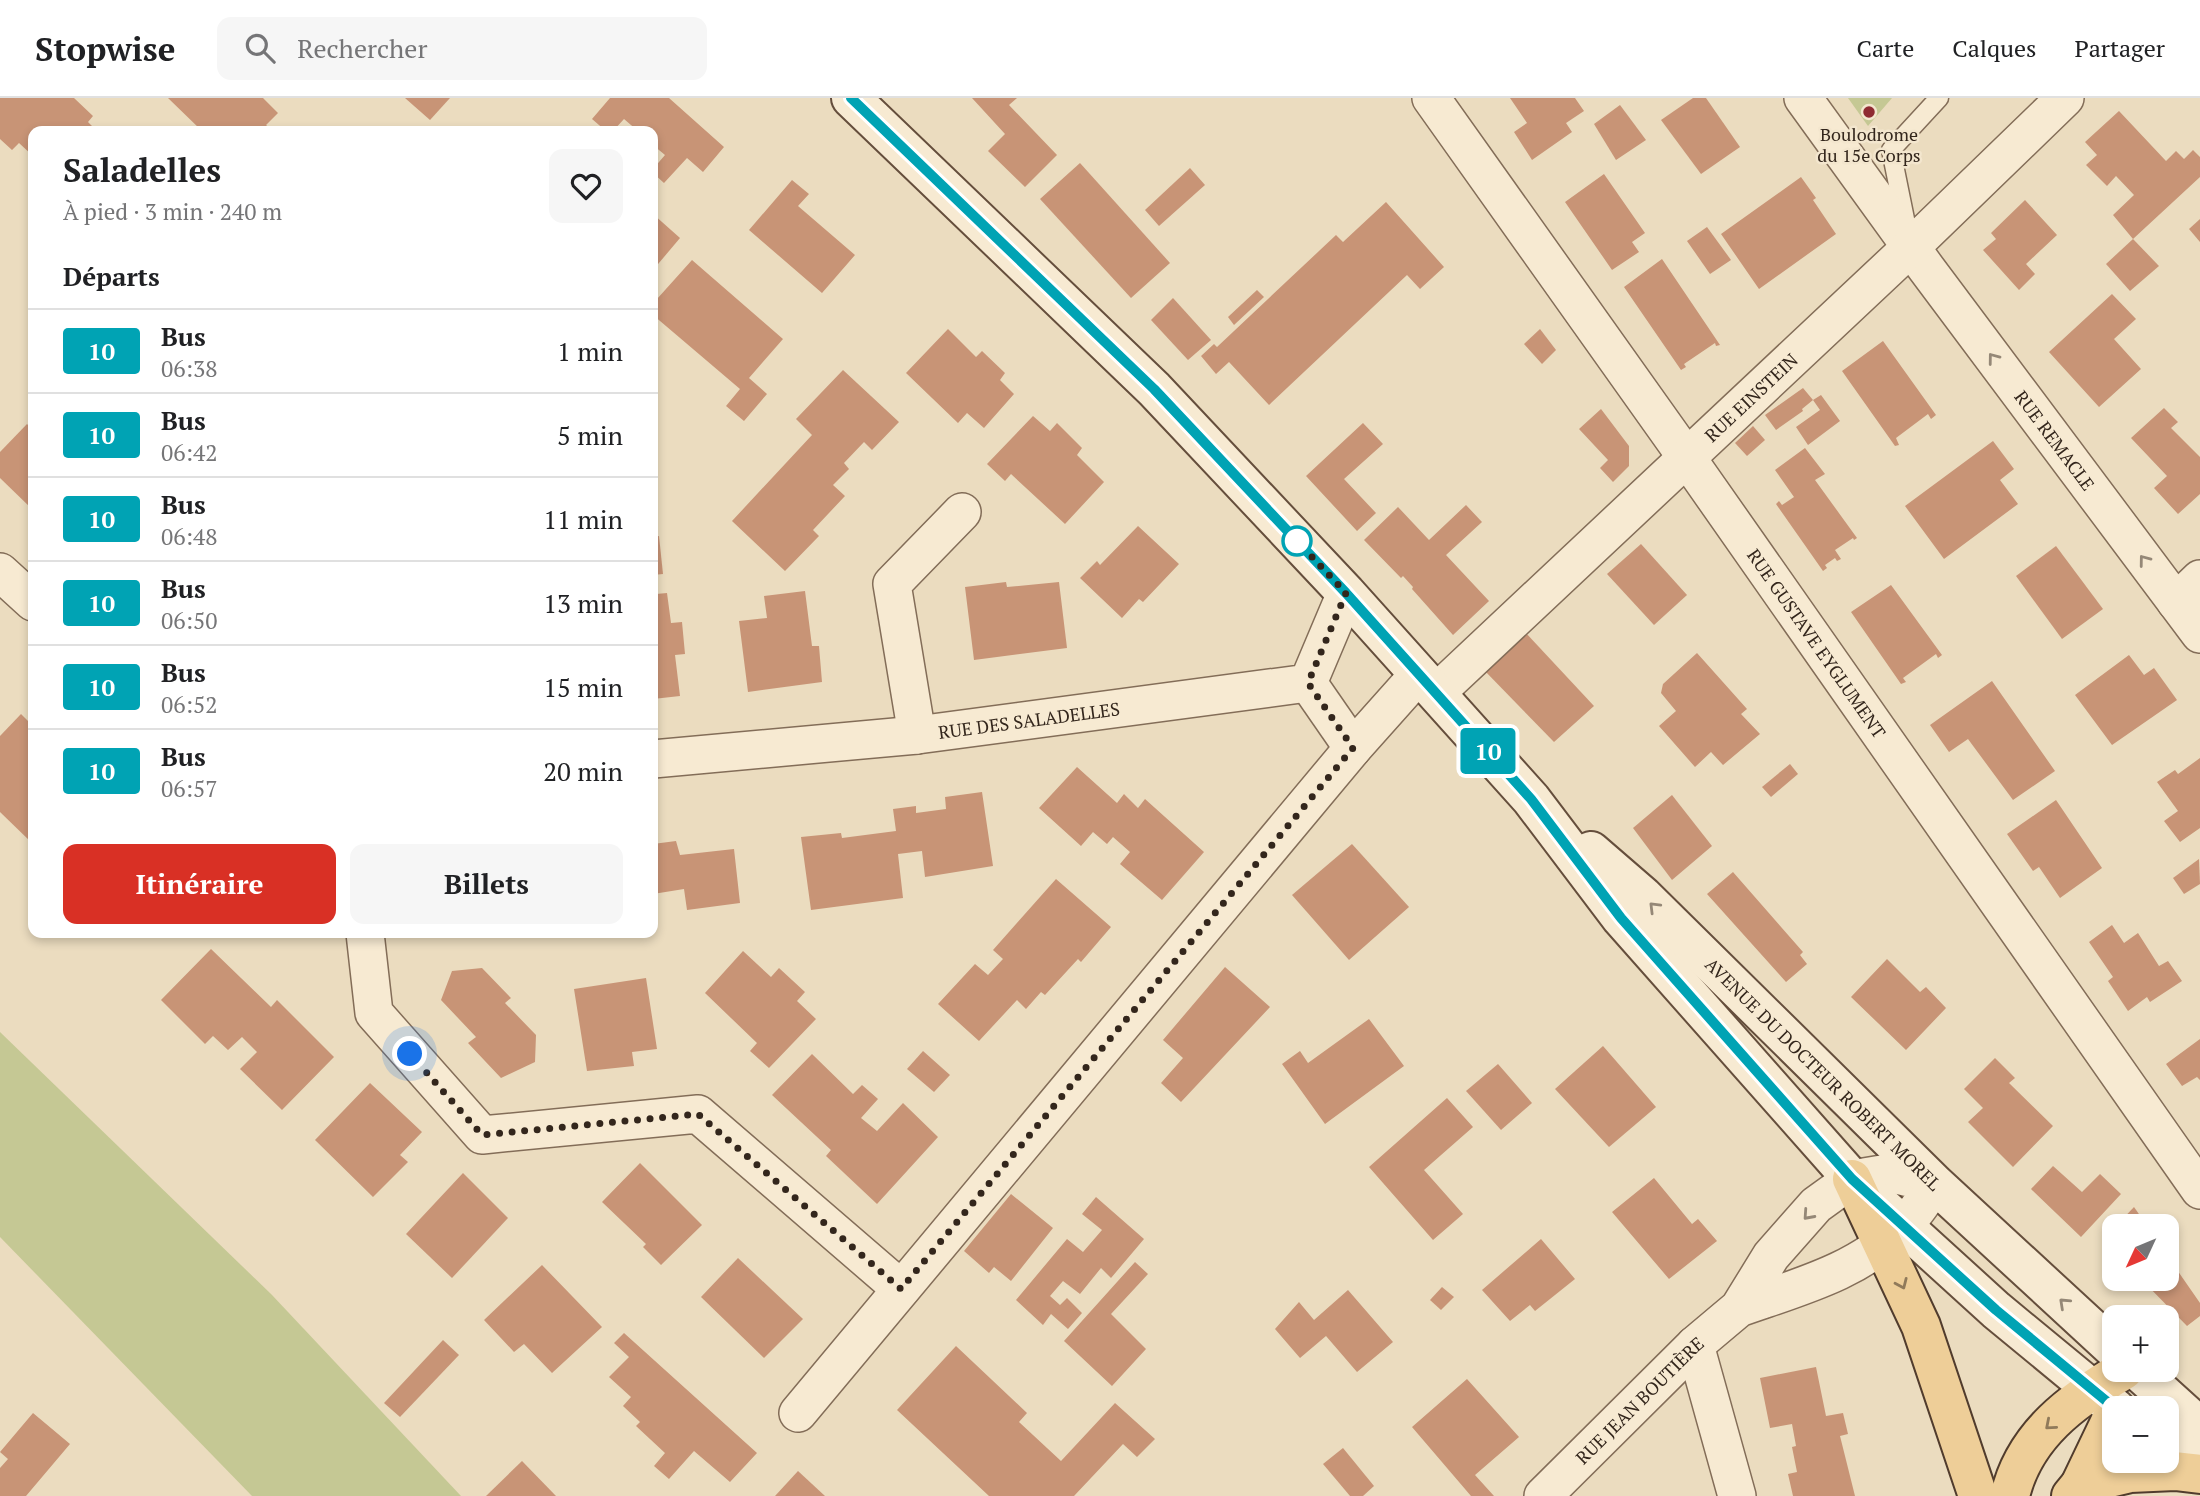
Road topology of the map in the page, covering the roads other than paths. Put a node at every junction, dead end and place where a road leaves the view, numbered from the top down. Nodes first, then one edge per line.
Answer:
1 (851, 98) edge
2 (1431, 98) edge
3 (1803, 98) edge
4 (1939, 98) edge
5 (2065, 98) edge
6 (1910, 247) junction
7 (1687, 457) junction
8 (962, 512) dead end
9 (0, 572) edge
10 (2188, 591) edge
11 (1346, 593) junction
12 (28, 597) edge
13 (2200, 634) edge
14 (1308, 683) junction
15 (1427, 683) junction
16 (917, 735) junction
17 (1353, 748) junction
18 (658, 759) edge
19 (366, 938) edge
20 (1668, 946) junction
21 (1852, 1179) junction
22 (1935, 1184) junction
23 (2200, 1190) edge
24 (1894, 1235) junction
25 (901, 1289) junction
26 (1739, 1308) junction
27 (2102, 1338) edge
28 (1695, 1345) junction
29 (2150, 1382) edge
30 (2102, 1399) edge
31 (2102, 1408) edge
32 (798, 1413) dead end
33 (2102, 1423) edge
34 (2200, 1427) edge
35 (2179, 1450) edge
36 (2200, 1464) edge
37 (2200, 1474) edge
38 (2076, 1491) edge
39 (1543, 1496) edge
40 (1737, 1496) edge
41 (1978, 1496) edge
42 (2010, 1496) edge

1 - 11 street, AVENUE DU DOCTEUR ROBERT MOREL
2 - 7 street, RUE GUSTAVE EYGLUMENT
3 - 6 street, RUE REMACLE
4 - 6 lane
5 - 6 street, RUE EINSTEIN
6 - 7 street, RUE EINSTEIN
10 -> 6 street, RUE REMACLE
7 - 15 street, RUE EINSTEIN
7 - 23 street, RUE GUSTAVE EYGLUMENT
8 - 16 street
9 - 12 street
10 - 13 street, RUE REMACLE
11 - 14 street
11 - 15 street, AVENUE DU DOCTEUR ROBERT MOREL
14 - 16 street, RUE DES SALADELLES
14 - 17 street
15 - 17 street, RUE EINSTEIN
15 - 20 street, AVENUE DU DOCTEUR ROBERT MOREL
16 - 18 street, RUE DES SALADELLES
17 - 25 street, RUE EINSTEIN
19 - 25 street
20 - 21 street, AVENUE DU DOCTEUR ROBERT MOREL
20 - 22 street, AVENUE DU DOCTEUR ROBERT MOREL
21 - 22 street, RUE JEAN BOUTIÈRE
21 - 24 main road
21 -> 26 street, RUE JEAN BOUTIÈRE
22 - 24 street, RUE JEAN BOUTIÈRE
27 -> 22 street, AVENUE DU DOCTEUR ROBERT MOREL
24 - 26 street, RUE JEAN BOUTIÈRE
24 - 30 street
24 -> 41 main road
25 - 32 street, RUE EINSTEIN
26 - 28 street, RUE JEAN BOUTIÈRE
28 - 39 street, RUE JEAN BOUTIÈRE
28 - 40 street
29 - 34 street
31 -> 42 main road
33 - 38 main road
35 - 36 street
37 - 38 main road

